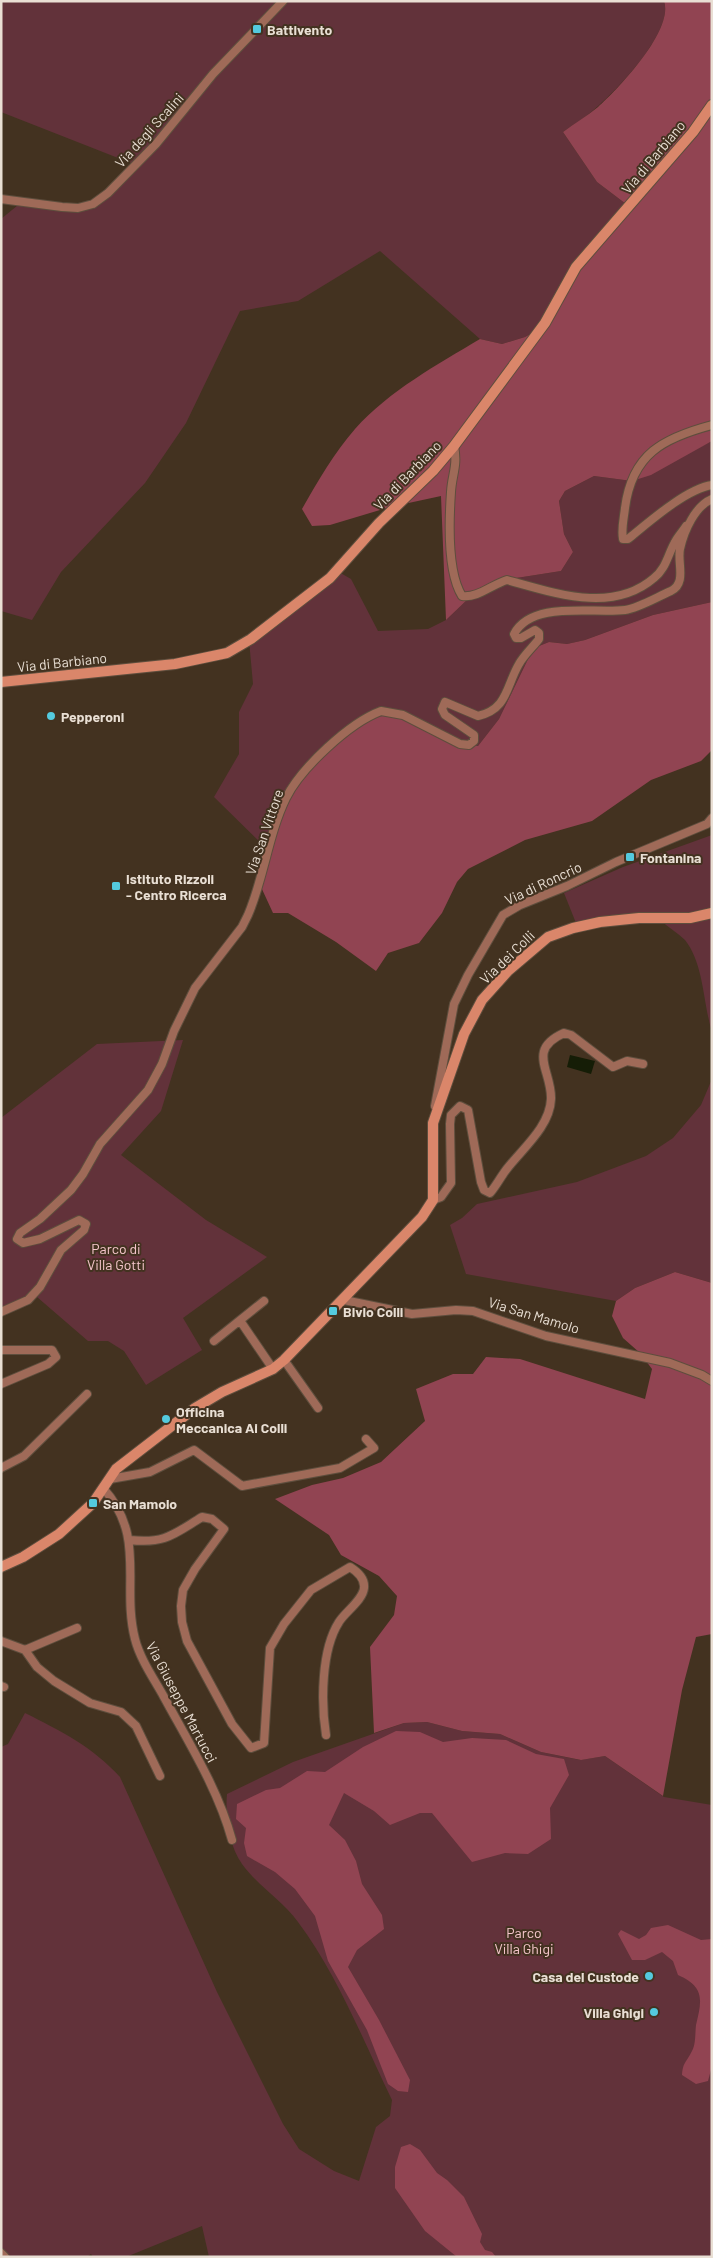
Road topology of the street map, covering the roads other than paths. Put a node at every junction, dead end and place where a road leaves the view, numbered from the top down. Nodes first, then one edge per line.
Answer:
1 (283, 1) edge
2 (712, 105) edge
3 (1, 199) edge
4 (712, 425) edge
5 (454, 446) junction
6 (712, 485) edge
7 (712, 498) edge
8 (692, 518) junction
9 (1, 682) edge
10 (712, 818) edge
11 (712, 913) edge
12 (642, 1064) dead end
13 (433, 1123) junction
14 (433, 1200) junction
15 (344, 1300) junction
16 (264, 1301) dead end
17 (1, 1312) edge
18 (241, 1322) junction
19 (214, 1341) dead end
20 (1, 1350) edge
21 (284, 1360) junction
22 (273, 1369) junction
23 (712, 1382) edge
24 (1, 1384) edge
25 (87, 1394) dead end
26 (318, 1408) dead end
27 (366, 1439) dead end
28 (1, 1468) edge
29 (110, 1479) junction
30 (103, 1488) junction
31 (130, 1540) junction
32 (1, 1567) edge
33 (77, 1628) dead end
34 (1, 1641) edge
35 (25, 1650) junction
36 (326, 1735) dead end
37 (160, 1776) dead end
38 (232, 1840) dead end
39 (1, 2253) edge
40 (5, 2257) edge

1 - 3 street, Via degli Scalini
2 - 5 main road, Via di Barbiano
4 - 6 street
5 - 8 street, Via San Vittore
5 - 9 main road, Via di Barbiano
7 - 8 street, Via San Vittore
8 - 17 street, Via San Vittore
10 - 13 street, Via di Roncrio
11 - 13 main road, Via dei Colli
12 - 14 street
13 - 14 main road
14 - 15 main road
15 - 21 main road
15 - 23 street, Via San Mamolo
16 - 18 street
18 - 19 street
18 - 22 street
20 - 24 street
21 - 22 main road
21 - 26 street
22 - 29 main road
25 - 28 street
27 - 29 street
29 - 30 main road
30 - 31 street, Via Giuseppe Martucci
30 - 32 main road
31 - 36 street
31 - 38 street, Via Giuseppe Martucci
33 - 35 street
34 - 35 street
35 - 37 street
39 - 40 street

